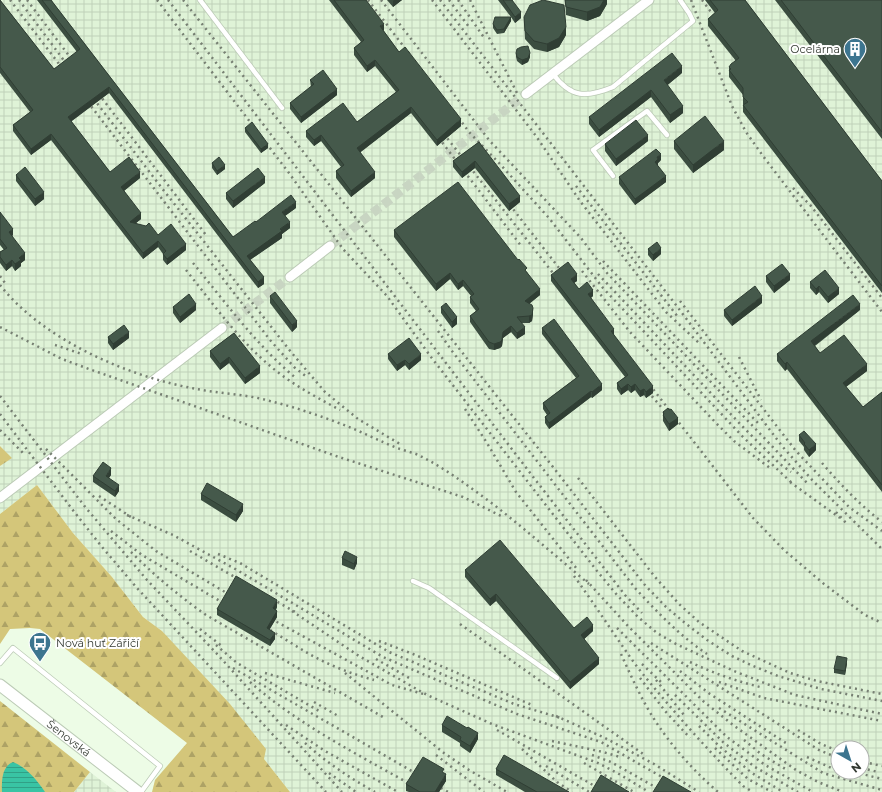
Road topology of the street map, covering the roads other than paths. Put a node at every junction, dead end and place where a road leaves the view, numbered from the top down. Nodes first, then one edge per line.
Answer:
1 (200, 0) edge
2 (649, 0) edge
3 (680, 0) edge
4 (553, 74) junction
5 (526, 94) tunnel mouth
6 (282, 108) dead end
7 (667, 135) dead end
8 (613, 176) dead end
9 (330, 246) tunnel mouth
10 (290, 277) tunnel mouth
11 (222, 328) tunnel mouth
12 (0, 498) edge
13 (413, 581) dead end
14 (0, 663) edge
15 (556, 678) dead end
16 (0, 684) edge
17 (139, 792) edge

1 - 6 lane
2 - 4 street
3 - 4 lane
4 - 5 street
7 - 8 lane
9 - 10 street
11 - 12 street
13 - 15 lane
14 - 17 lane
16 - 17 street, Šenovská

